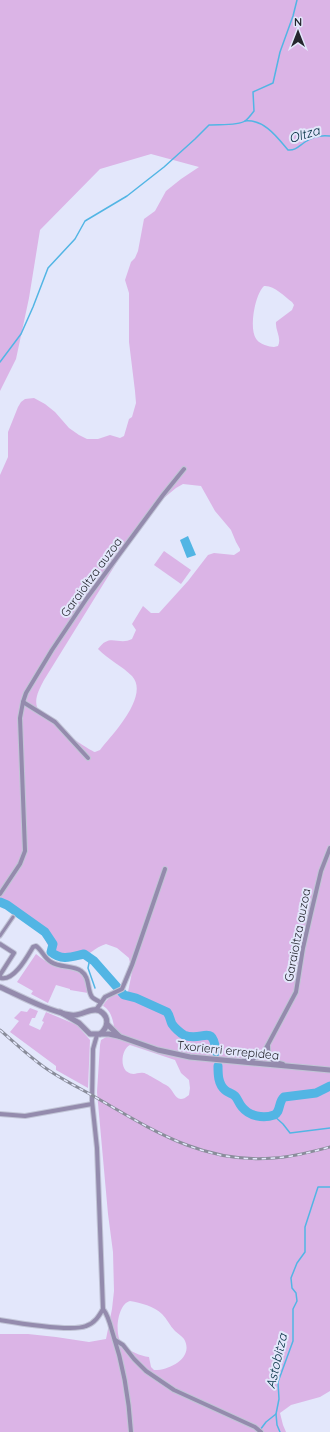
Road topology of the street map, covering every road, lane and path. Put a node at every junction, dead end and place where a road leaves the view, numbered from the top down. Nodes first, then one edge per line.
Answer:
1 (184, 469) dead end
2 (23, 702) junction
3 (88, 758) dead end
4 (330, 848) edge
5 (165, 869) dead end
6 (0, 894) edge
7 (13, 917) dead end
8 (0, 936) edge
9 (0, 944) edge
10 (0, 976) edge
11 (0, 987) edge
12 (100, 1002) junction
13 (96, 1010) junction
14 (60, 1012) junction
15 (87, 1012) junction
16 (107, 1024) junction
17 (82, 1027) junction
18 (90, 1034) junction
19 (99, 1034) junction
20 (126, 1039) junction
21 (93, 1049) junction
22 (265, 1054) junction
23 (233, 1062) junction
24 (263, 1064) junction
25 (290, 1067) junction
26 (330, 1070) edge
27 (92, 1104) junction
28 (0, 1114) edge
29 (103, 1308) junction
30 (0, 1320) edge
31 (115, 1340) junction
32 (131, 1432) edge
33 (261, 1432) edge

1 - 2 street, Garaioltza auzoa
2 - 3 street
2 - 6 street, Garaioltza auzoa
4 - 22 street, Garaioltza auzoa
5 - 12 street
7 - 8 street
9 - 10 street
10 - 12 street
11 - 14 street
12 - 13 street
13 - 15 street
13 - 16 street, Txorierri errepidea
14 - 15 street
14 - 17 street
15 - 17 street
16 - 19 street
16 - 20 street, Txorierri errepidea
17 - 18 street
18 - 19 street, Txorierri errepidea
18 - 21 street
19 - 20 street, Txorierri errepidea
19 - 21 street
20 - 23 street, Txorierri errepidea
21 - 27 street
22 - 23 street
22 - 24 street
22 - 25 street
23 - 24 street, Txorierri errepidea
24 - 25 street, Txorierri errepidea
25 - 26 street, Txorierri errepidea
27 - 28 street
27 - 29 street
29 - 30 street
29 - 31 street
31 - 32 street
31 - 33 street

